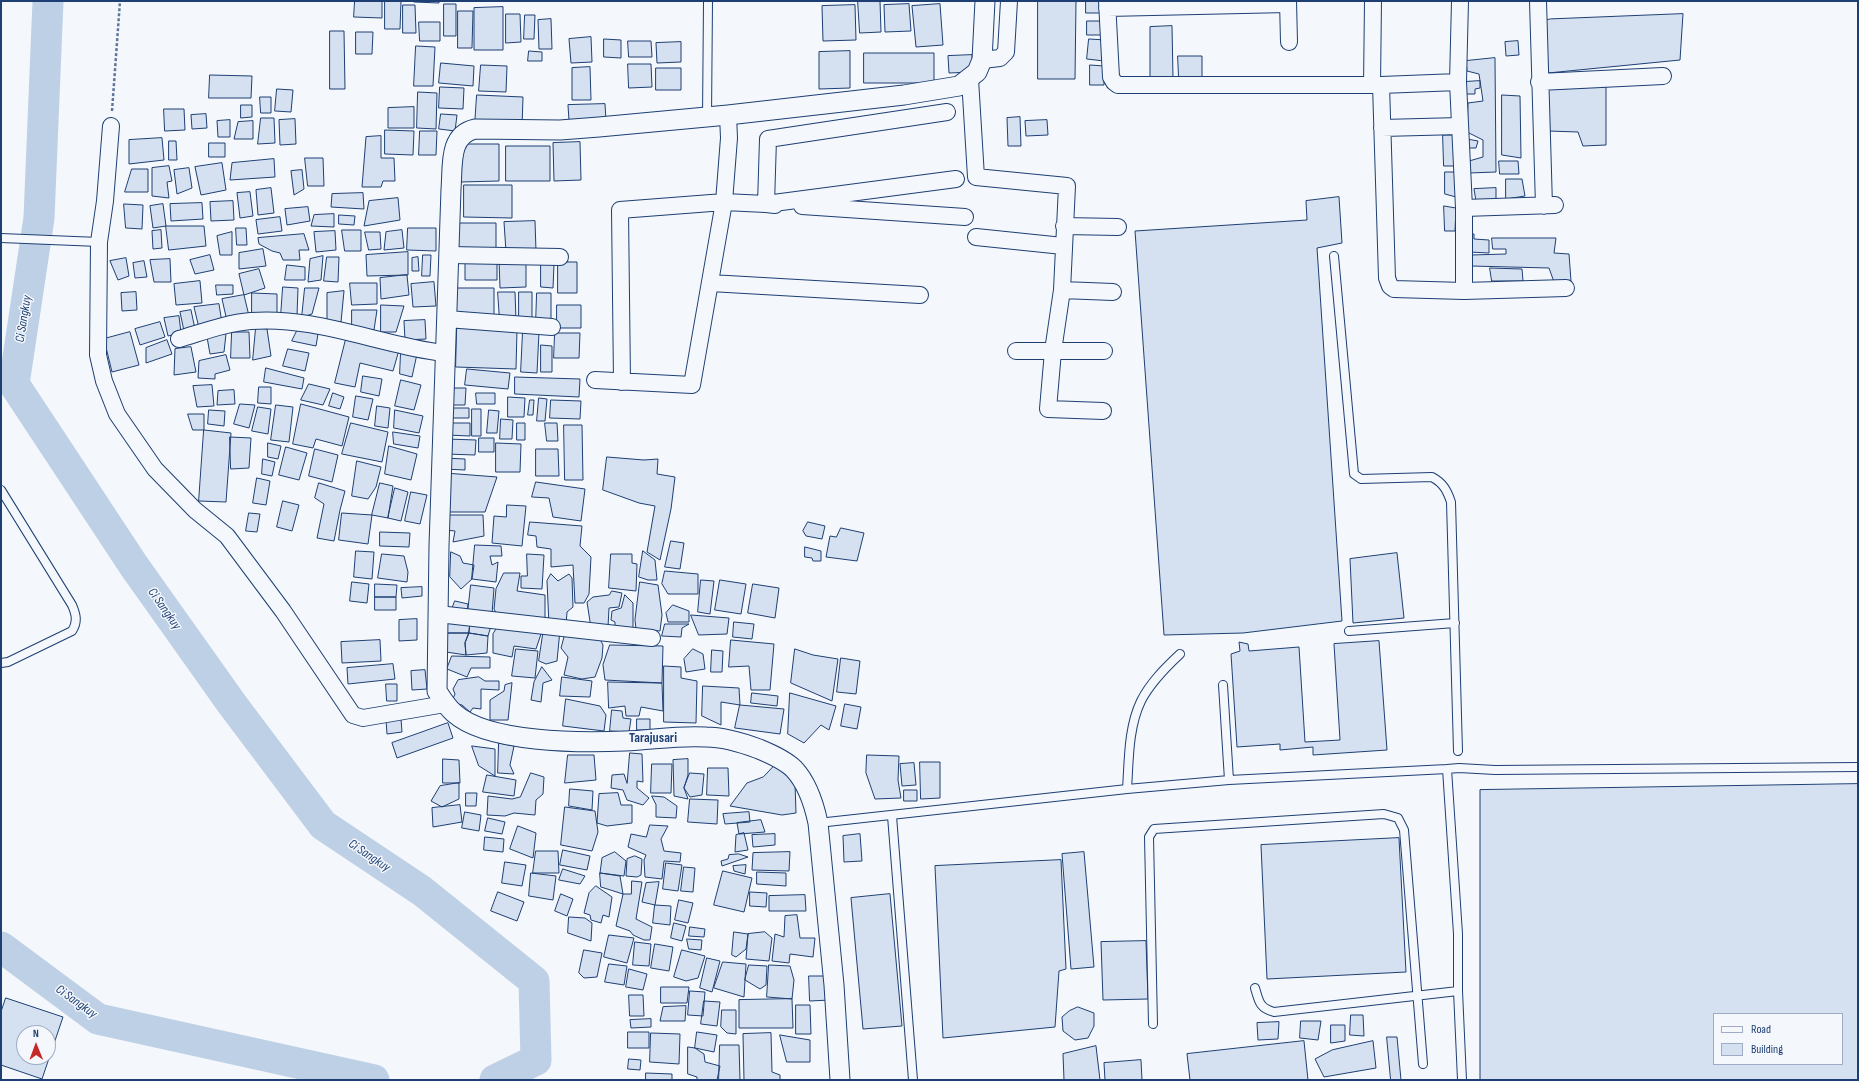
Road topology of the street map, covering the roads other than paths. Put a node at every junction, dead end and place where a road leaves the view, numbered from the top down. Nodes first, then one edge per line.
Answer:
1 (708, 1) edge
2 (985, 1) edge
3 (1009, 1) edge
4 (1373, 1) edge
5 (1460, 1) edge
6 (1538, 1) edge
7 (1288, 2) edge
8 (1107, 5) edge
9 (1289, 42) dead end
10 (982, 60) junction
11 (1663, 76) dead end
12 (970, 79) junction
13 (1458, 82) junction
14 (1539, 82) junction
15 (1376, 85) junction
16 (948, 112) dead end
17 (728, 115) junction
18 (707, 117) junction
19 (111, 126) road end
20 (1460, 126) junction
21 (1382, 128) junction
22 (956, 179) dead end
23 (724, 202) junction
24 (766, 204) junction
25 (1464, 208) junction
26 (964, 217) dead end
27 (1064, 226) junction
28 (1118, 227) dead end
29 (976, 237) dead end
30 (1, 238) edge
31 (99, 242) junction
32 (1063, 246) junction
33 (449, 255) junction
34 (1334, 256) dead end
35 (560, 257) dead end
36 (710, 283) junction
37 (1566, 288) dead end
38 (1062, 290) junction
39 (1464, 291) junction
40 (1113, 292) dead end
41 (920, 296) dead end
42 (447, 319) junction
43 (552, 327) dead end
44 (179, 338) dead end
45 (1053, 351) junction
46 (1104, 351) dead end
47 (1016, 352) dead end
48 (446, 354) junction
49 (595, 380) dead end
50 (622, 382) junction
51 (1103, 410) dead end
52 (1, 490) edge
53 (438, 614) junction
54 (1455, 623) junction
55 (1349, 631) dead end
56 (652, 638) dead end
57 (1180, 654) dead end
58 (1, 663) edge
59 (1223, 685) dead end
60 (445, 704) junction
61 (1458, 751) dead end
62 (1858, 768) edge
63 (1447, 769) junction
64 (1229, 780) junction
65 (1127, 789) junction
66 (892, 816) junction
67 (818, 823) junction
68 (1255, 988) dead end
69 (1458, 991) junction
70 (1416, 995) junction
71 (1153, 1024) dead end
72 (1423, 1064) dead end
73 (840, 1080) edge
74 (913, 1080) edge
75 (1462, 1080) edge

1 - 18 lane
2 - 10 street
3 - 10 street
4 - 15 street
5 - 13 street
6 - 14 street
7 - 8 street
7 - 9 street
8 - 15 street
10 - 12 street
11 - 14 street
12 - 17 street
12 - 27 street
13 - 15 street
13 - 20 street
14 - 25 street
15 - 21 street
16 - 24 street
17 - 18 street
17 - 23 street
18 - 33 street
19 - 31 street
20 - 21 street
20 - 25 street
21 - 39 street
22 - 24 street
23 - 24 street
23 - 36 street
23 - 50 street
24 - 26 street
25 - 39 street
27 - 28 street
27 - 32 street
29 - 32 street
30 - 31 lane
31 - 60 street
32 - 38 street
33 - 35 street
33 - 42 street
34 - 54 lane
36 - 41 street
36 - 50 street
37 - 39 street
38 - 40 street
38 - 45 street
42 - 43 street
42 - 48 street
44 - 48 street
45 - 46 street
45 - 47 street
45 - 51 street
48 - 53 street
49 - 50 street
52 - 58 lane
53 - 56 street
53 - 60 street
54 - 55 lane
54 - 61 lane
57 - 65 lane
59 - 64 lane
60 - 67 street
62 - 63 lane
63 - 64 lane
63 - 69 lane
64 - 65 lane
65 - 66 lane
66 - 67 lane
66 - 74 lane
67 - 73 street
68 - 70 lane
69 - 70 lane
69 - 75 lane
70 - 71 lane
70 - 72 lane

